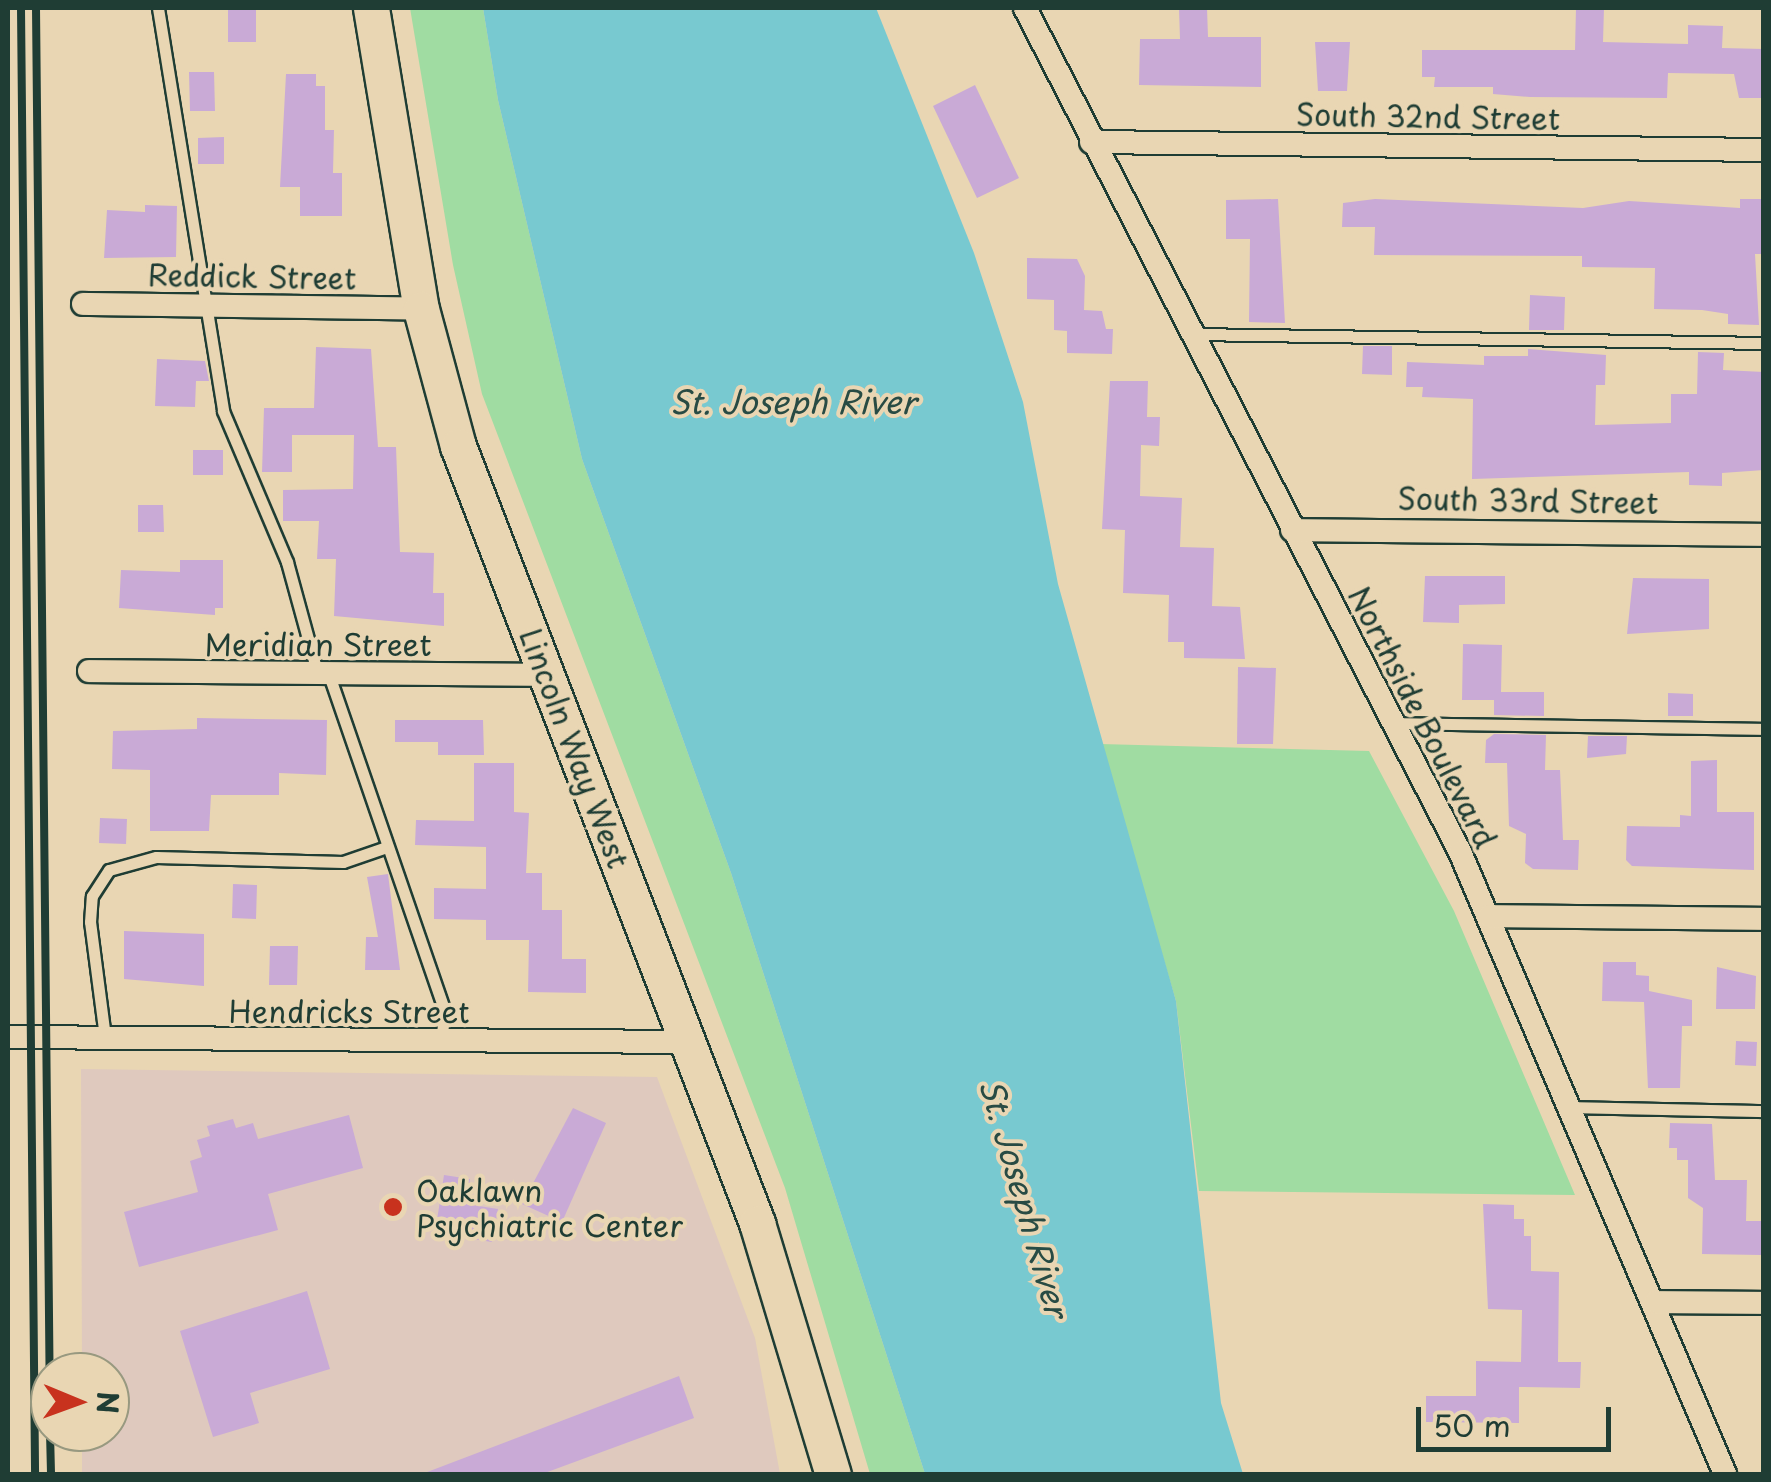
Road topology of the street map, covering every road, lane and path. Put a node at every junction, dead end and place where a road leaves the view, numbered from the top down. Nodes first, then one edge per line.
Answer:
1 (158, 8) edge
2 (371, 8) edge
3 (1025, 8) edge
4 (1091, 142) junction
5 (1764, 150) edge
6 (83, 304) dead end
7 (206, 304) junction
8 (421, 309) junction
9 (1191, 334) junction
10 (1764, 343) edge
11 (1292, 530) junction
12 (1764, 535) edge
13 (88, 671) dead end
14 (324, 675) junction
15 (548, 675) junction
16 (1392, 723) junction
17 (1764, 729) edge
18 (384, 848) junction
19 (1489, 916) junction
20 (1764, 919) edge
21 (8, 1037) edge
22 (106, 1037) junction
23 (441, 1042) junction
24 (689, 1042) junction
25 (1572, 1107) junction
26 (1764, 1111) edge
27 (1656, 1302) junction
28 (1764, 1303) edge
29 (833, 1474) edge
30 (1725, 1474) edge

1 - 7 lane
2 - 8 main road, Lincoln Way West
3 - 4 street, Northside Boulevard
4 - 5 street, South 32nd Street
4 - 9 street, Northside Boulevard
6 - 7 street, Reddick Street
7 - 8 street, Reddick Street
7 - 14 lane
8 - 15 main road, Lincoln Way West
9 - 10 lane
9 - 11 street, Northside Boulevard
11 - 12 street, South 33rd Street
11 - 16 street, Northside Boulevard
13 - 14 street, Meridian Street
14 - 15 street, Meridian Street
14 - 18 lane
15 - 24 main road, Lincoln Way West
16 - 17 lane
16 - 19 street, Northside Boulevard
18 - 22 lane
18 - 23 lane
19 - 20 street
19 - 25 street, Northside Boulevard
21 - 22 street, Hendricks Street
22 - 23 street, Hendricks Street
23 - 24 street, Hendricks Street
24 - 29 main road, Lincoln Way West
25 - 26 lane
25 - 27 street, Northside Boulevard
27 - 28 street
27 - 30 street, Northside Boulevard

